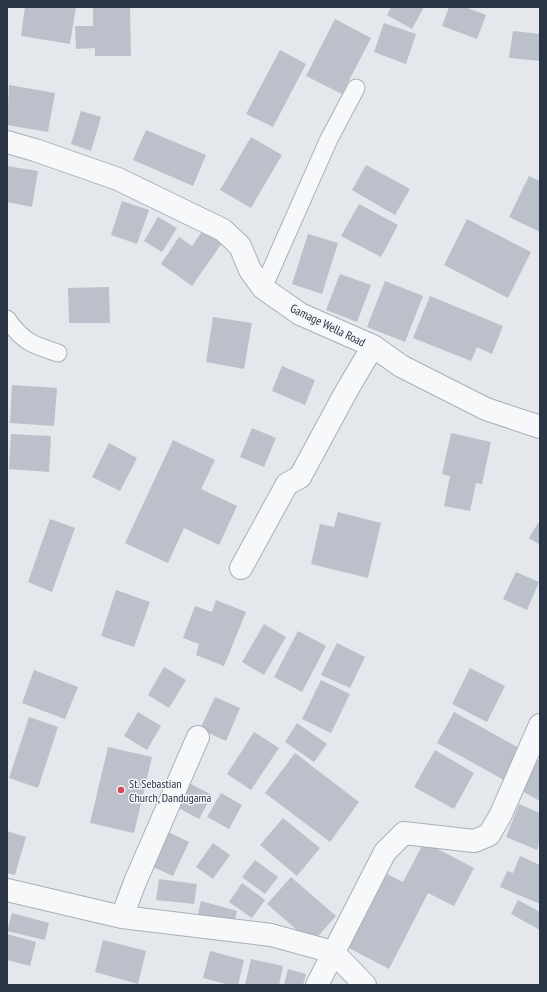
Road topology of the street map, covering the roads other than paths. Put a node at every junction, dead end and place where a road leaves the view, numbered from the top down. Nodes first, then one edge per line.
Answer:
1 (356, 88) dead end
2 (7, 142) edge
3 (263, 288) junction
4 (7, 319) edge
5 (373, 346) junction
6 (58, 353) dead end
7 (540, 427) edge
8 (241, 568) dead end
9 (540, 725) edge
10 (198, 737) dead end
11 (7, 890) edge
12 (122, 917) junction
13 (334, 952) junction
14 (317, 985) edge
15 (365, 985) edge

1 - 3 lane
2 - 3 street, Gamage Wella Road
3 - 5 street, Gamage Wella Road
4 - 6 lane
5 - 7 street, Gamage Wella Road
5 - 8 street
9 - 13 street
10 - 12 street
11 - 12 street
12 - 13 street
13 - 14 street
13 - 15 street

